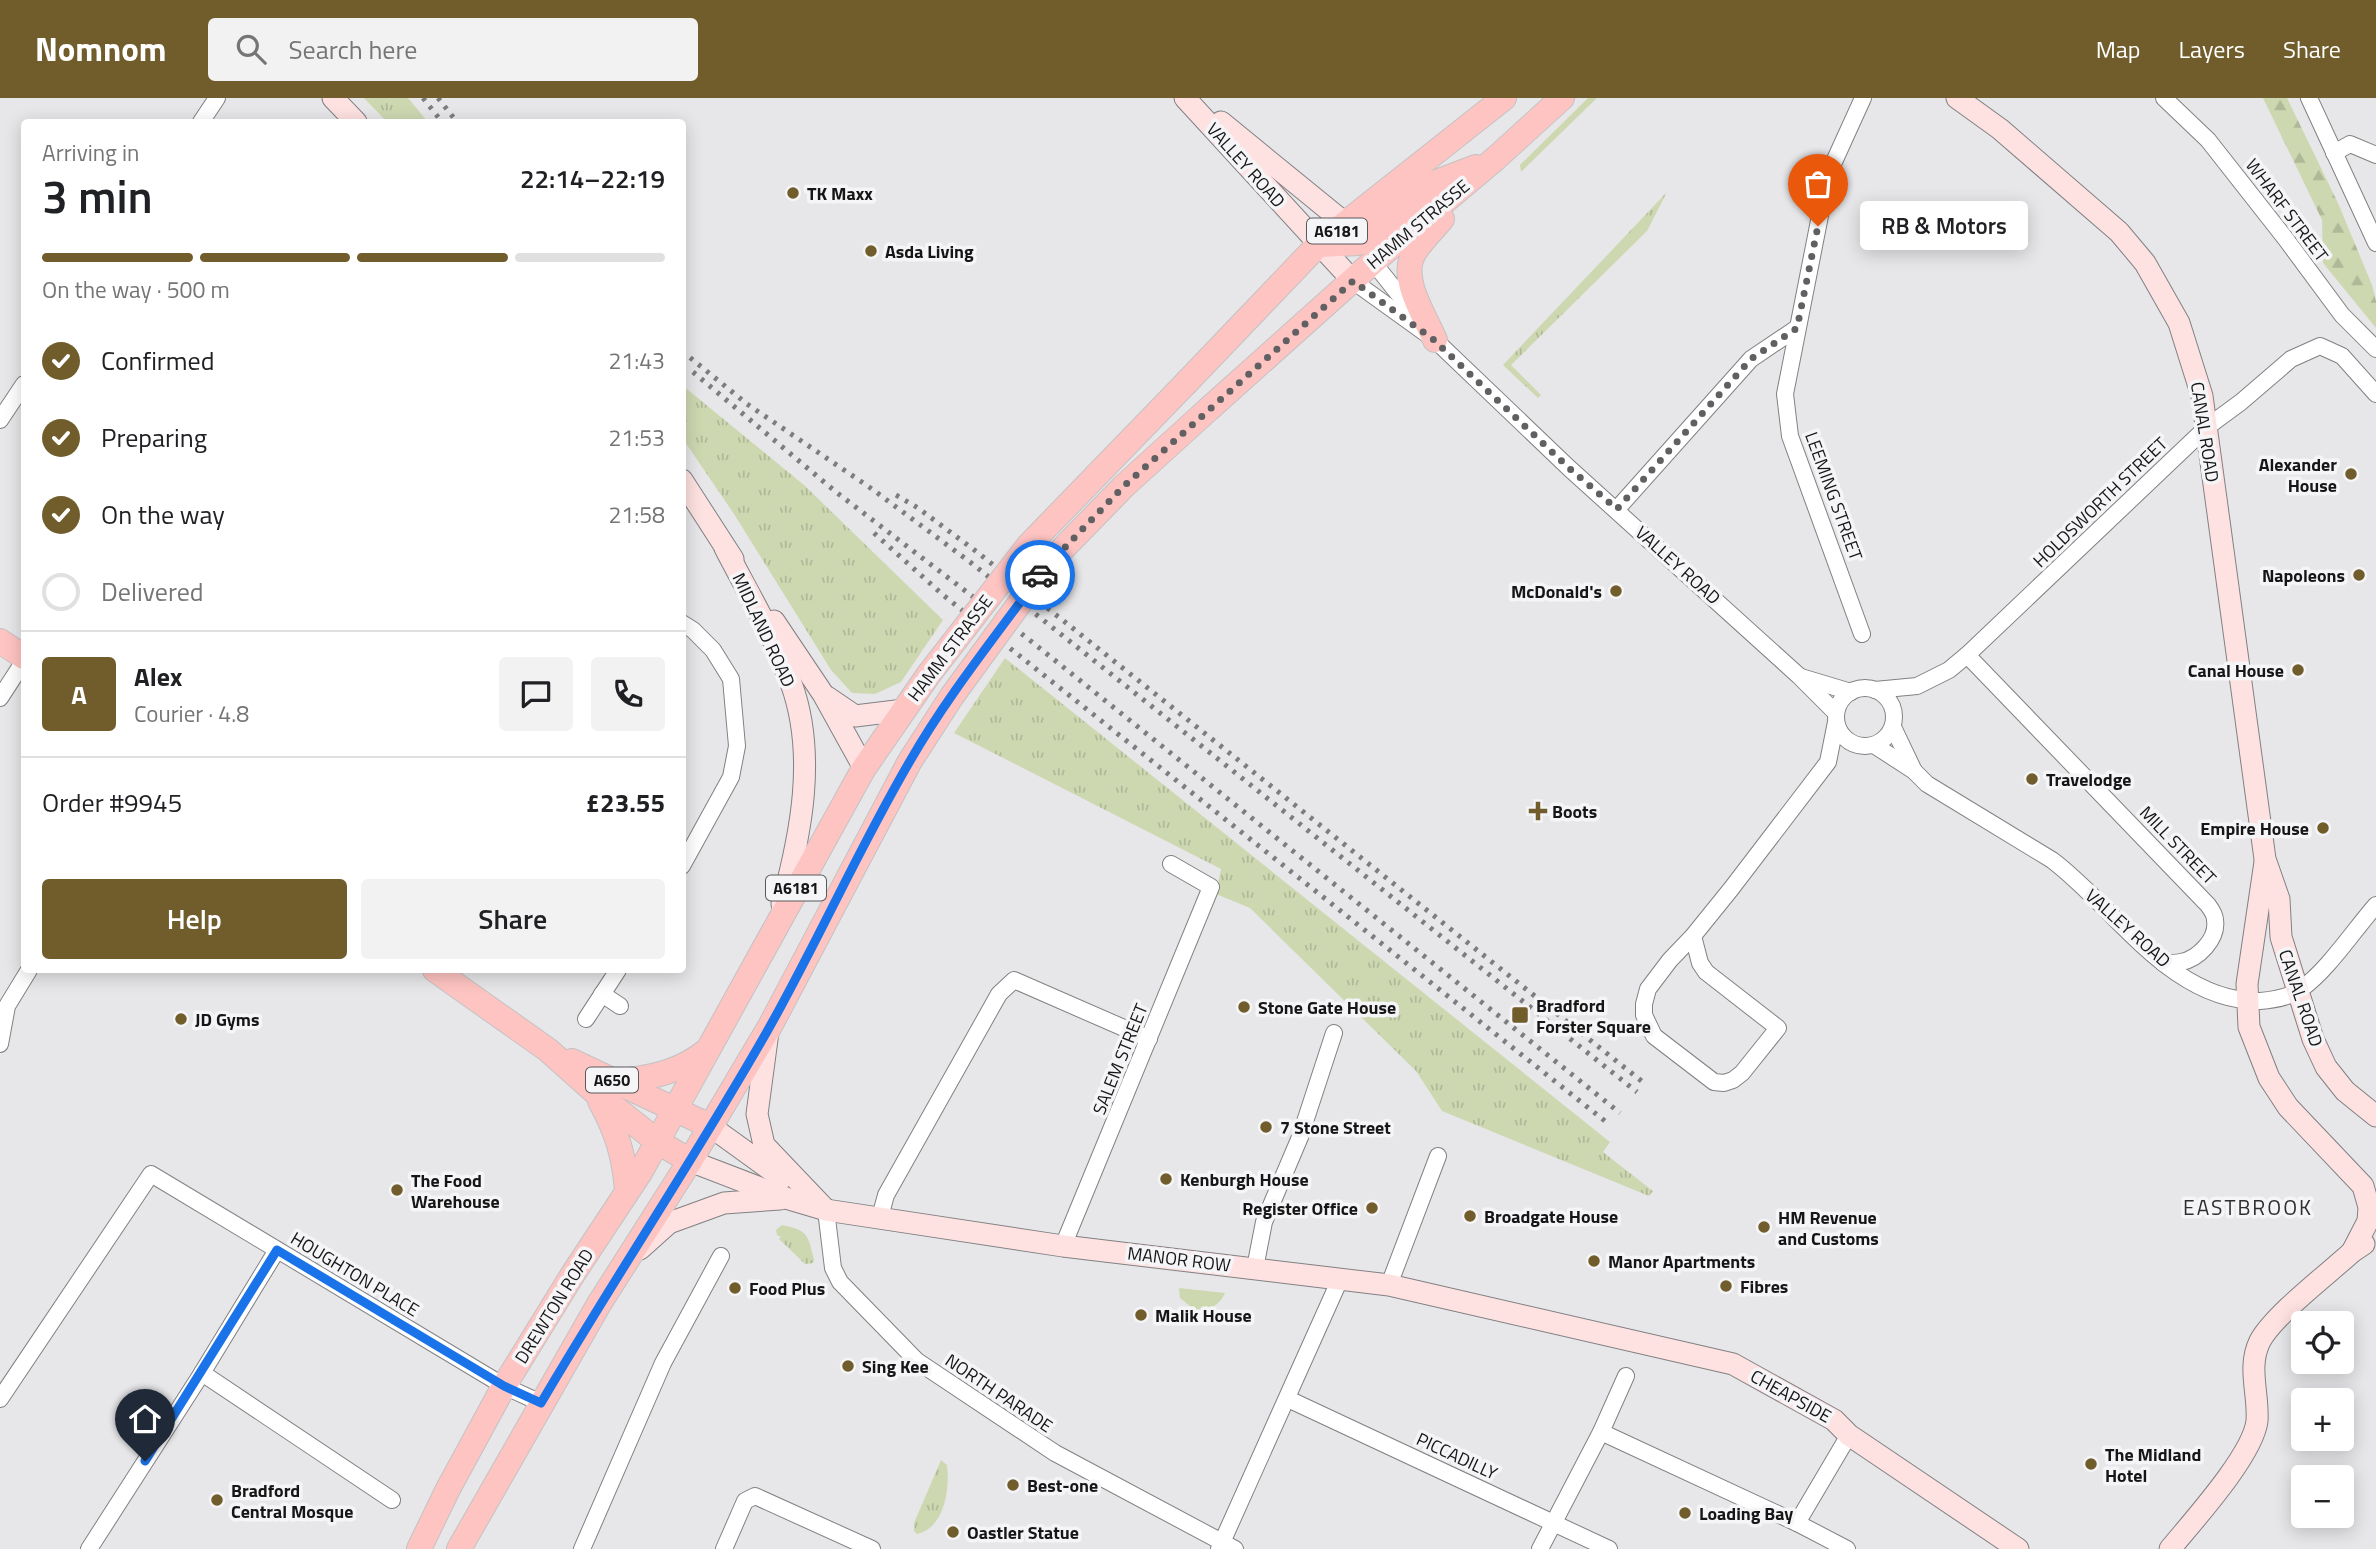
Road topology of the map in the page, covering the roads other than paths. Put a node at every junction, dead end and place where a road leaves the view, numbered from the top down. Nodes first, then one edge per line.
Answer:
1 (217, 98) edge
2 (333, 98) edge
3 (1185, 98) edge
4 (1192, 98) edge
5 (1504, 98) edge
6 (1562, 98) edge
7 (1863, 98) edge
8 (1957, 98) edge
9 (2164, 98) edge
10 (2309, 98) edge
11 (203, 119) edge
12 (353, 119) edge
13 (2334, 153) junction
14 (2376, 155) edge
15 (1496, 159) junction
16 (1359, 243) junction
17 (2376, 243) edge
18 (1318, 245) junction
19 (1353, 281) junction
20 (1797, 328) junction
21 (1434, 340) junction
22 (2376, 349) edge
23 (21, 388) edge
24 (2376, 394) edge
25 (0, 420) edge
26 (2207, 427) junction
27 (686, 491) edge
28 (1617, 509) junction
29 (725, 548) junction
30 (686, 626) edge
31 (1862, 634) dead end
32 (0, 641) edge
33 (1967, 655) junction
34 (21, 657) edge
35 (21, 664) edge
36 (1799, 676) junction
37 (1917, 686) junction
38 (1875, 690) junction
39 (1851, 692) junction
40 (823, 694) junction
41 (0, 698) edge
42 (904, 710) junction
43 (1836, 718) junction
44 (1894, 723) junction
45 (1869, 746) junction
46 (1828, 762) junction
47 (864, 768) junction
48 (1914, 771) junction
49 (869, 840) junction
50 (686, 859) edge
51 (2266, 859) junction
52 (1171, 864) dead end
53 (2376, 905) edge
54 (778, 920) junction
55 (1693, 936) junction
56 (2163, 963) junction
57 (27, 973) edge
58 (439, 973) edge
59 (616, 973) edge
60 (2298, 991) junction
61 (602, 994) junction
62 (2246, 1001) junction
63 (620, 1006) dead end
64 (586, 1018) dead end
65 (769, 1028) junction
66 (1334, 1033) dead end
67 (1149, 1039) junction
68 (0, 1044) edge
69 (708, 1049) junction
70 (604, 1086) junction
71 (676, 1110) junction
72 (2376, 1116) edge
73 (710, 1126) junction
74 (658, 1142) junction
75 (1438, 1156) dead end
76 (690, 1161) junction
77 (627, 1190) junction
78 (789, 1199) junction
79 (827, 1210) junction
80 (880, 1217) junction
81 (2376, 1221) edge
82 (2376, 1236) edge
83 (1063, 1246) junction
84 (277, 1250) junction
85 (2352, 1252) junction
86 (721, 1256) dead end
87 (626, 1261) junction
88 (1255, 1268) junction
89 (1341, 1278) junction
90 (1389, 1284) junction
91 (1530, 1317) joint
92 (202, 1373) junction
93 (1626, 1376) dead end
94 (504, 1386) junction
95 (0, 1399) edge
96 (1288, 1399) junction
97 (541, 1403) junction
98 (1601, 1432) junction
99 (1850, 1435) junction
100 (392, 1500) dead end
101 (1555, 1523) junction
102 (1797, 1523) junction
103 (1225, 1547) edge
104 (89, 1549) edge
105 (419, 1549) edge
106 (459, 1549) edge
107 (582, 1549) edge
108 (724, 1549) edge
109 (872, 1549) edge
110 (1540, 1549) edge
111 (1609, 1549) edge
112 (1847, 1549) edge
113 (2018, 1549) edge
114 (2170, 1549) edge

1 - 11 street
2 - 12 street
3 - 18 street, VALLEY ROAD
4 - 16 street, VALLEY ROAD
5 - 16 main road, HAMM STRASSE / A6181
6 - 15 main road, HAMM STRASSE / A6181
7 - 20 street, LEEMING STREET
8 - 26 street, CANAL ROAD
9 - 22 street, WHARF STREET
10 - 13 street
13 - 14 street
13 - 17 street
15 - 16 main road, HAMM STRASSE / A6181
15 - 21 main road
16 - 18 main road, HAMM STRASSE / A6181
16 - 19 main road, HAMM STRASSE / A6181
16 - 21 street, VALLEY ROAD
18 - 19 street, VALLEY ROAD
18 - 42 main road, HAMM STRASSE / A6181, bridge
19 - 21 street, VALLEY ROAD
19 - 49 main road, HAMM STRASSE / A6181, bridge
20 - 28 street
20 - 31 street, LEEMING STREET
21 - 28 street, VALLEY ROAD
23 - 25 street
24 - 26 street, HOLDSWORTH STREET
26 - 33 street, HOLDSWORTH STREET
26 - 51 street, CANAL ROAD
27 - 29 street, MIDLAND ROAD
28 - 36 street, VALLEY ROAD
29 - 40 street, MIDLAND ROAD
29 - 54 street, MIDLAND ROAD
30 - 50 street
32 - 34 main road
33 - 37 street, HOLDSWORTH STREET
33 - 56 street, MILL STREET
35 - 41 street
36 - 39 street
36 - 43 street, VALLEY ROAD
37 - 38 street, HOLDSWORTH STREET
37 - 44 street, HOLDSWORTH STREET
38 - 39 street
38 - 44 street
39 - 43 street
40 - 42 street, MIDLAND ROAD
40 - 47 street, MIDLAND ROAD
42 - 47 main road, HAMM STRASSE / A6181
43 - 45 street
43 - 46 street
44 - 45 street
44 - 48 street
45 - 46 street
45 - 48 street, VALLEY ROAD
46 - 55 street
47 - 49 main road
47 - 54 main road, HAMM STRASSE / A6181
48 - 56 street, VALLEY ROAD
49 - 65 main road, HAMM STRASSE / A6181
51 - 60 street, CANAL ROAD
51 - 62 street, CANAL ROAD
52 - 67 street, SALEM STREET
53 - 60 street
54 - 69 main road, HAMM STRASSE / A6181
55 - 55 street
56 - 62 street, VALLEY ROAD
57 - 68 street
58 - 70 main road, A650
59 - 61 street
60 - 62 street, VALLEY ROAD
60 - 72 street, CANAL ROAD
61 - 63 street
61 - 64 street
62 - 85 street, CANAL ROAD
65 - 73 main road, HAMM STRASSE / A6181
65 - 79 street
66 - 88 street
67 - 80 street
67 - 83 street, SALEM STREET
69 - 70 main road
69 - 71 main road, HAMM STRASSE / A6181
70 - 71 main road, A650
70 - 74 main road, A650
70 - 77 main road
71 - 73 main road, A650
71 - 74 main road, HAMM STRASSE / A6181
73 - 76 main road, HAMM STRASSE / A6181
73 - 79 street, MANOR ROW
74 - 76 main road, A650
74 - 77 main road, DREWTON ROAD / A6181
75 - 90 street
76 - 78 street, MANOR ROW
76 - 87 main road, DREWTON ROAD / A6181
77 - 94 main road, DREWTON ROAD / A6181
78 - 79 street, MANOR ROW
78 - 87 street, MANOR ROW
79 - 80 street, MANOR ROW
79 - 103 street, NORTH PARADE
80 - 83 street, MANOR ROW
81 - 85 street
82 - 85 street
83 - 88 street, MANOR ROW
84 - 92 street
84 - 94 street, HOUGHTON PLACE
84 - 95 street, HOUGHTON PLACE
85 - 114 street
86 - 107 street
87 - 97 main road, DREWTON ROAD / A6181
88 - 89 street, MANOR ROW
89 - 90 street, MANOR ROW
89 - 96 street
90 - 91 street, MANOR ROW
91 - 99 street, CHEAPSIDE
92 - 100 street
92 - 104 street
93 - 98 street
94 - 97 street, HOUGHTON PLACE
94 - 105 main road, DREWTON ROAD / A6181
96 - 101 street, PICCADILLY
96 - 103 street
97 - 106 main road, DREWTON ROAD / A6181
98 - 101 street
98 - 102 street
99 - 102 street
99 - 113 street, CHEAPSIDE
101 - 110 street
101 - 111 street, PICCADILLY
102 - 112 street
108 - 109 street

